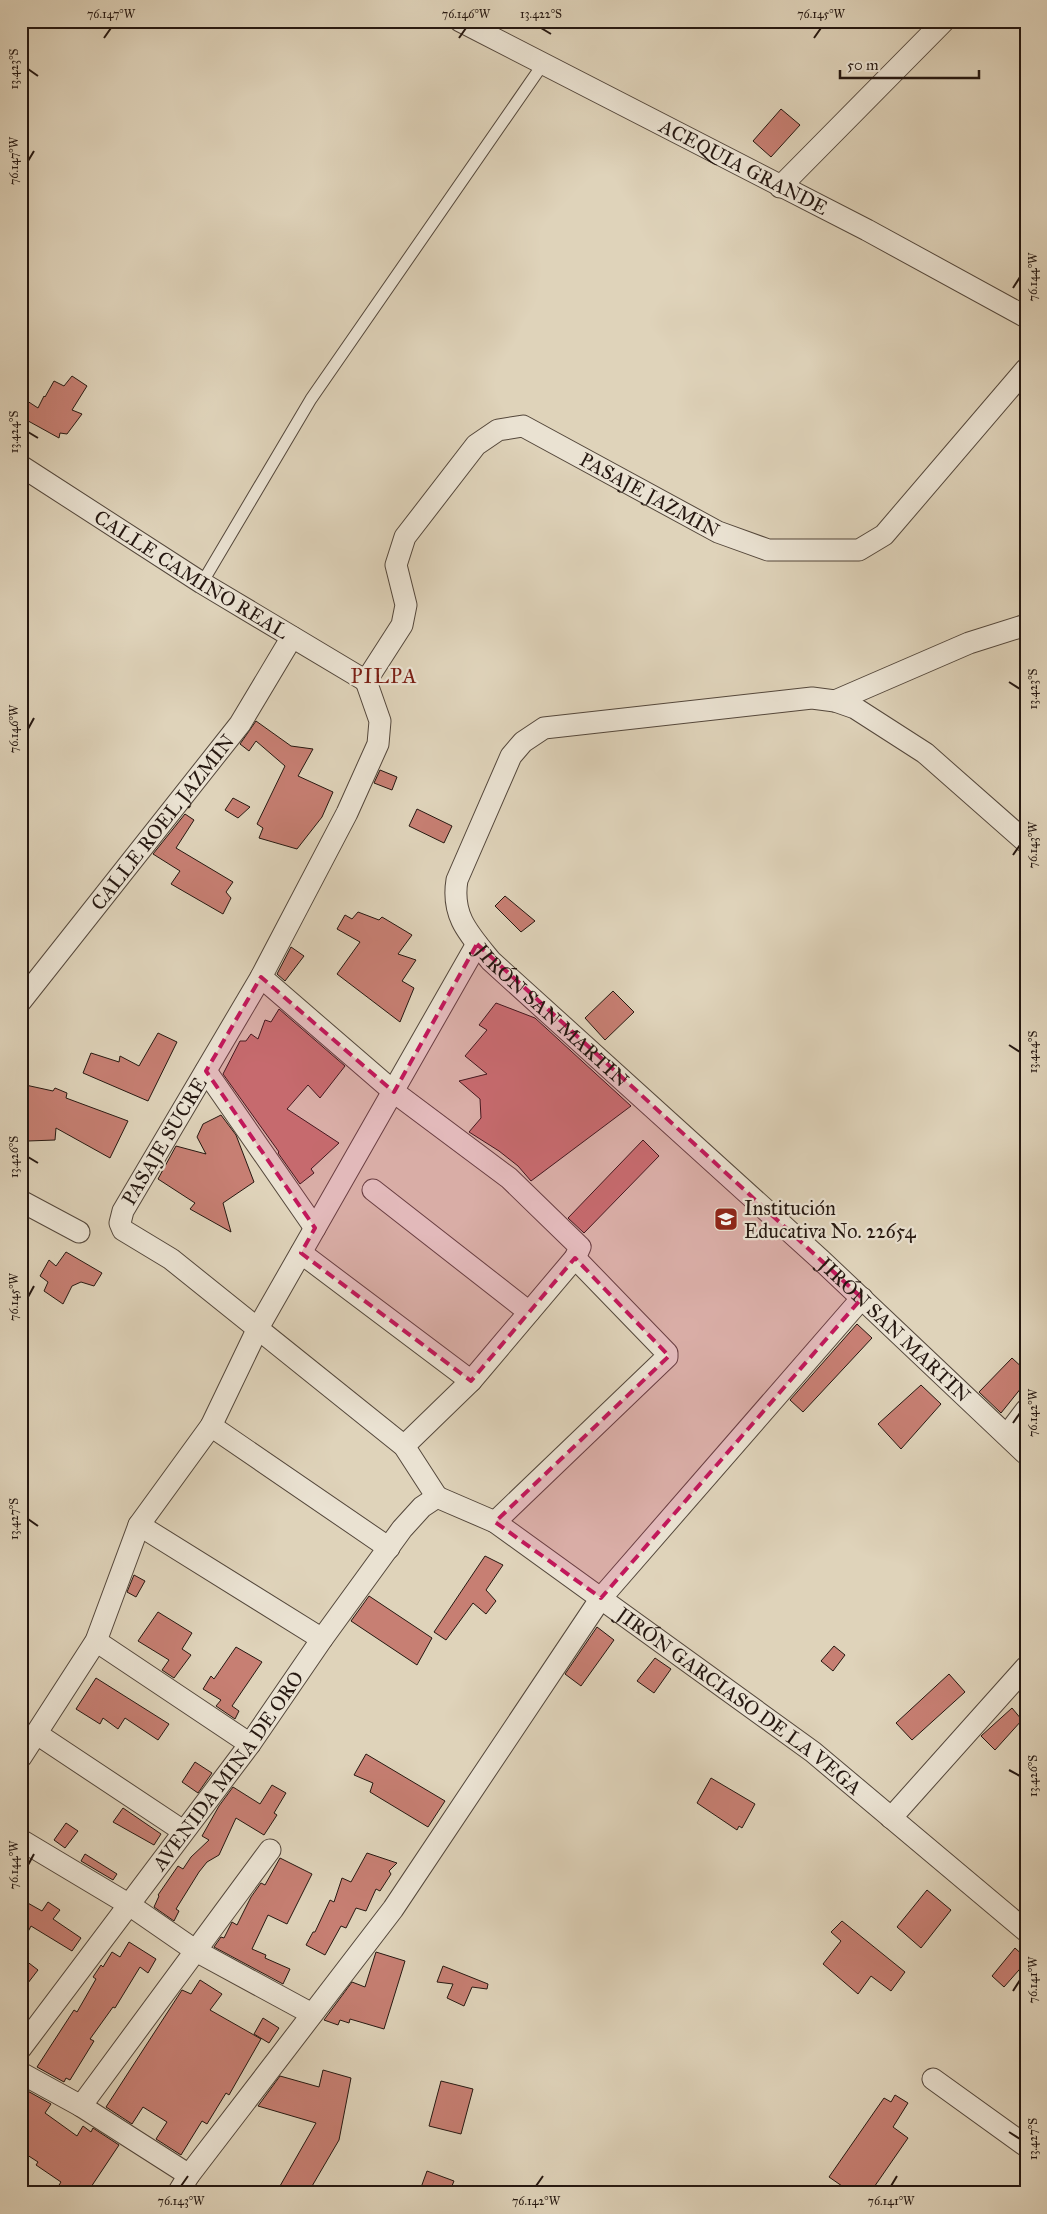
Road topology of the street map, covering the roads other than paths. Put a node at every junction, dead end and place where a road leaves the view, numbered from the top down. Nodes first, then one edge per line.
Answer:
1 (460, 21) edge
2 (944, 21) edge
3 (543, 64) junction
4 (780, 186) junction
5 (1026, 317) edge
6 (1026, 370) edge
7 (21, 466) edge
8 (202, 583) junction
9 (1026, 625) edge
10 (292, 637) junction
11 (366, 681) junction
12 (835, 701) junction
13 (1026, 842) edge
14 (477, 944) junction
15 (262, 977) junction
16 (21, 1001) edge
17 (206, 1071) junction
18 (394, 1092) junction
19 (373, 1190) dead end
20 (21, 1201) edge
21 (315, 1228) junction
22 (79, 1232) dead end
23 (301, 1253) junction
24 (575, 1258) junction
25 (862, 1298) junction
26 (529, 1312) junction
27 (258, 1328) junction
28 (471, 1381) junction
29 (1026, 1410) edge
30 (211, 1426) junction
31 (1007, 1435) junction
32 (404, 1446) junction
33 (1026, 1454) edge
34 (437, 1497) junction
35 (495, 1522) junction
36 (139, 1525) junction
37 (389, 1548) junction
38 (602, 1598) junction
39 (322, 1639) junction
40 (96, 1641) junction
41 (1026, 1667) edge
42 (37, 1734) junction
43 (250, 1744) junction
44 (21, 1757) edge
45 (891, 1818) junction
46 (184, 1831) junction
47 (21, 1840) edge
48 (270, 1850) dead end
49 (128, 1904) junction
50 (1026, 1931) edge
51 (196, 1951) junction
52 (312, 2014) junction
53 (21, 2048) edge
54 (21, 2073) edge
55 (933, 2079) dead end
56 (81, 2106) junction
57 (1026, 2146) edge
58 (183, 2184) edge

1 - 3 street, ACEQUIA GRANDE
2 - 4 street
3 - 4 street, ACEQUIA GRANDE
3 - 8 lane
4 - 5 street, ACEQUIA GRANDE
6 - 11 street, PASAJE JAZMIN
7 - 8 street, CALLE CAMINO REAL
8 - 10 street, CALLE CAMINO REAL
9 - 12 street
10 - 11 street, CALLE CAMINO REAL
10 - 16 street, CALLE ROEL JAZMIN
11 - 15 street, PASAJE SUCRE
12 - 13 street
12 - 14 street, JIRÓN SAN MARTIN
14 - 18 street
14 - 25 street, JIRÓN SAN MARTIN
15 - 17 street, PASAJE SUCRE
15 - 18 street
17 - 21 street
17 - 27 street, PASAJE SUCRE
18 - 21 street
18 - 24 street
19 - 26 street
20 - 22 street
21 - 23 street
23 - 27 street
23 - 28 street
24 - 26 street
24 - 35 street
25 - 31 street, JIRÓN SAN MARTIN
25 - 38 street
26 - 28 street
27 - 30 street
27 - 32 street, PASAJE SUCRE
28 - 32 street
29 - 31 street
30 - 36 street
30 - 37 street
31 - 33 street, JIRÓN SAN MARTIN
32 - 34 street, PASAJE SUCRE
34 - 35 street, JIRÓN GARCIASO DE LA VEGA
34 - 37 street, AVENIDA MINA DE ORO
35 - 38 street, JIRÓN GARCIASO DE LA VEGA
36 - 39 street
36 - 40 street
37 - 39 street, AVENIDA MINA DE ORO
38 - 45 street, JIRÓN GARCIASO DE LA VEGA
38 - 52 street
39 - 43 street, AVENIDA MINA DE ORO
40 - 42 street
40 - 43 street
41 - 45 street
42 - 44 street
42 - 46 street
43 - 46 street, AVENIDA MINA DE ORO
45 - 50 street, JIRÓN GARCIASO DE LA VEGA
46 - 49 street, AVENIDA MINA DE ORO
47 - 49 street
48 - 51 street
49 - 51 street
49 - 53 street, AVENIDA MINA DE ORO
51 - 52 street
51 - 56 street
52 - 58 street
54 - 56 street
55 - 57 street
56 - 58 street

